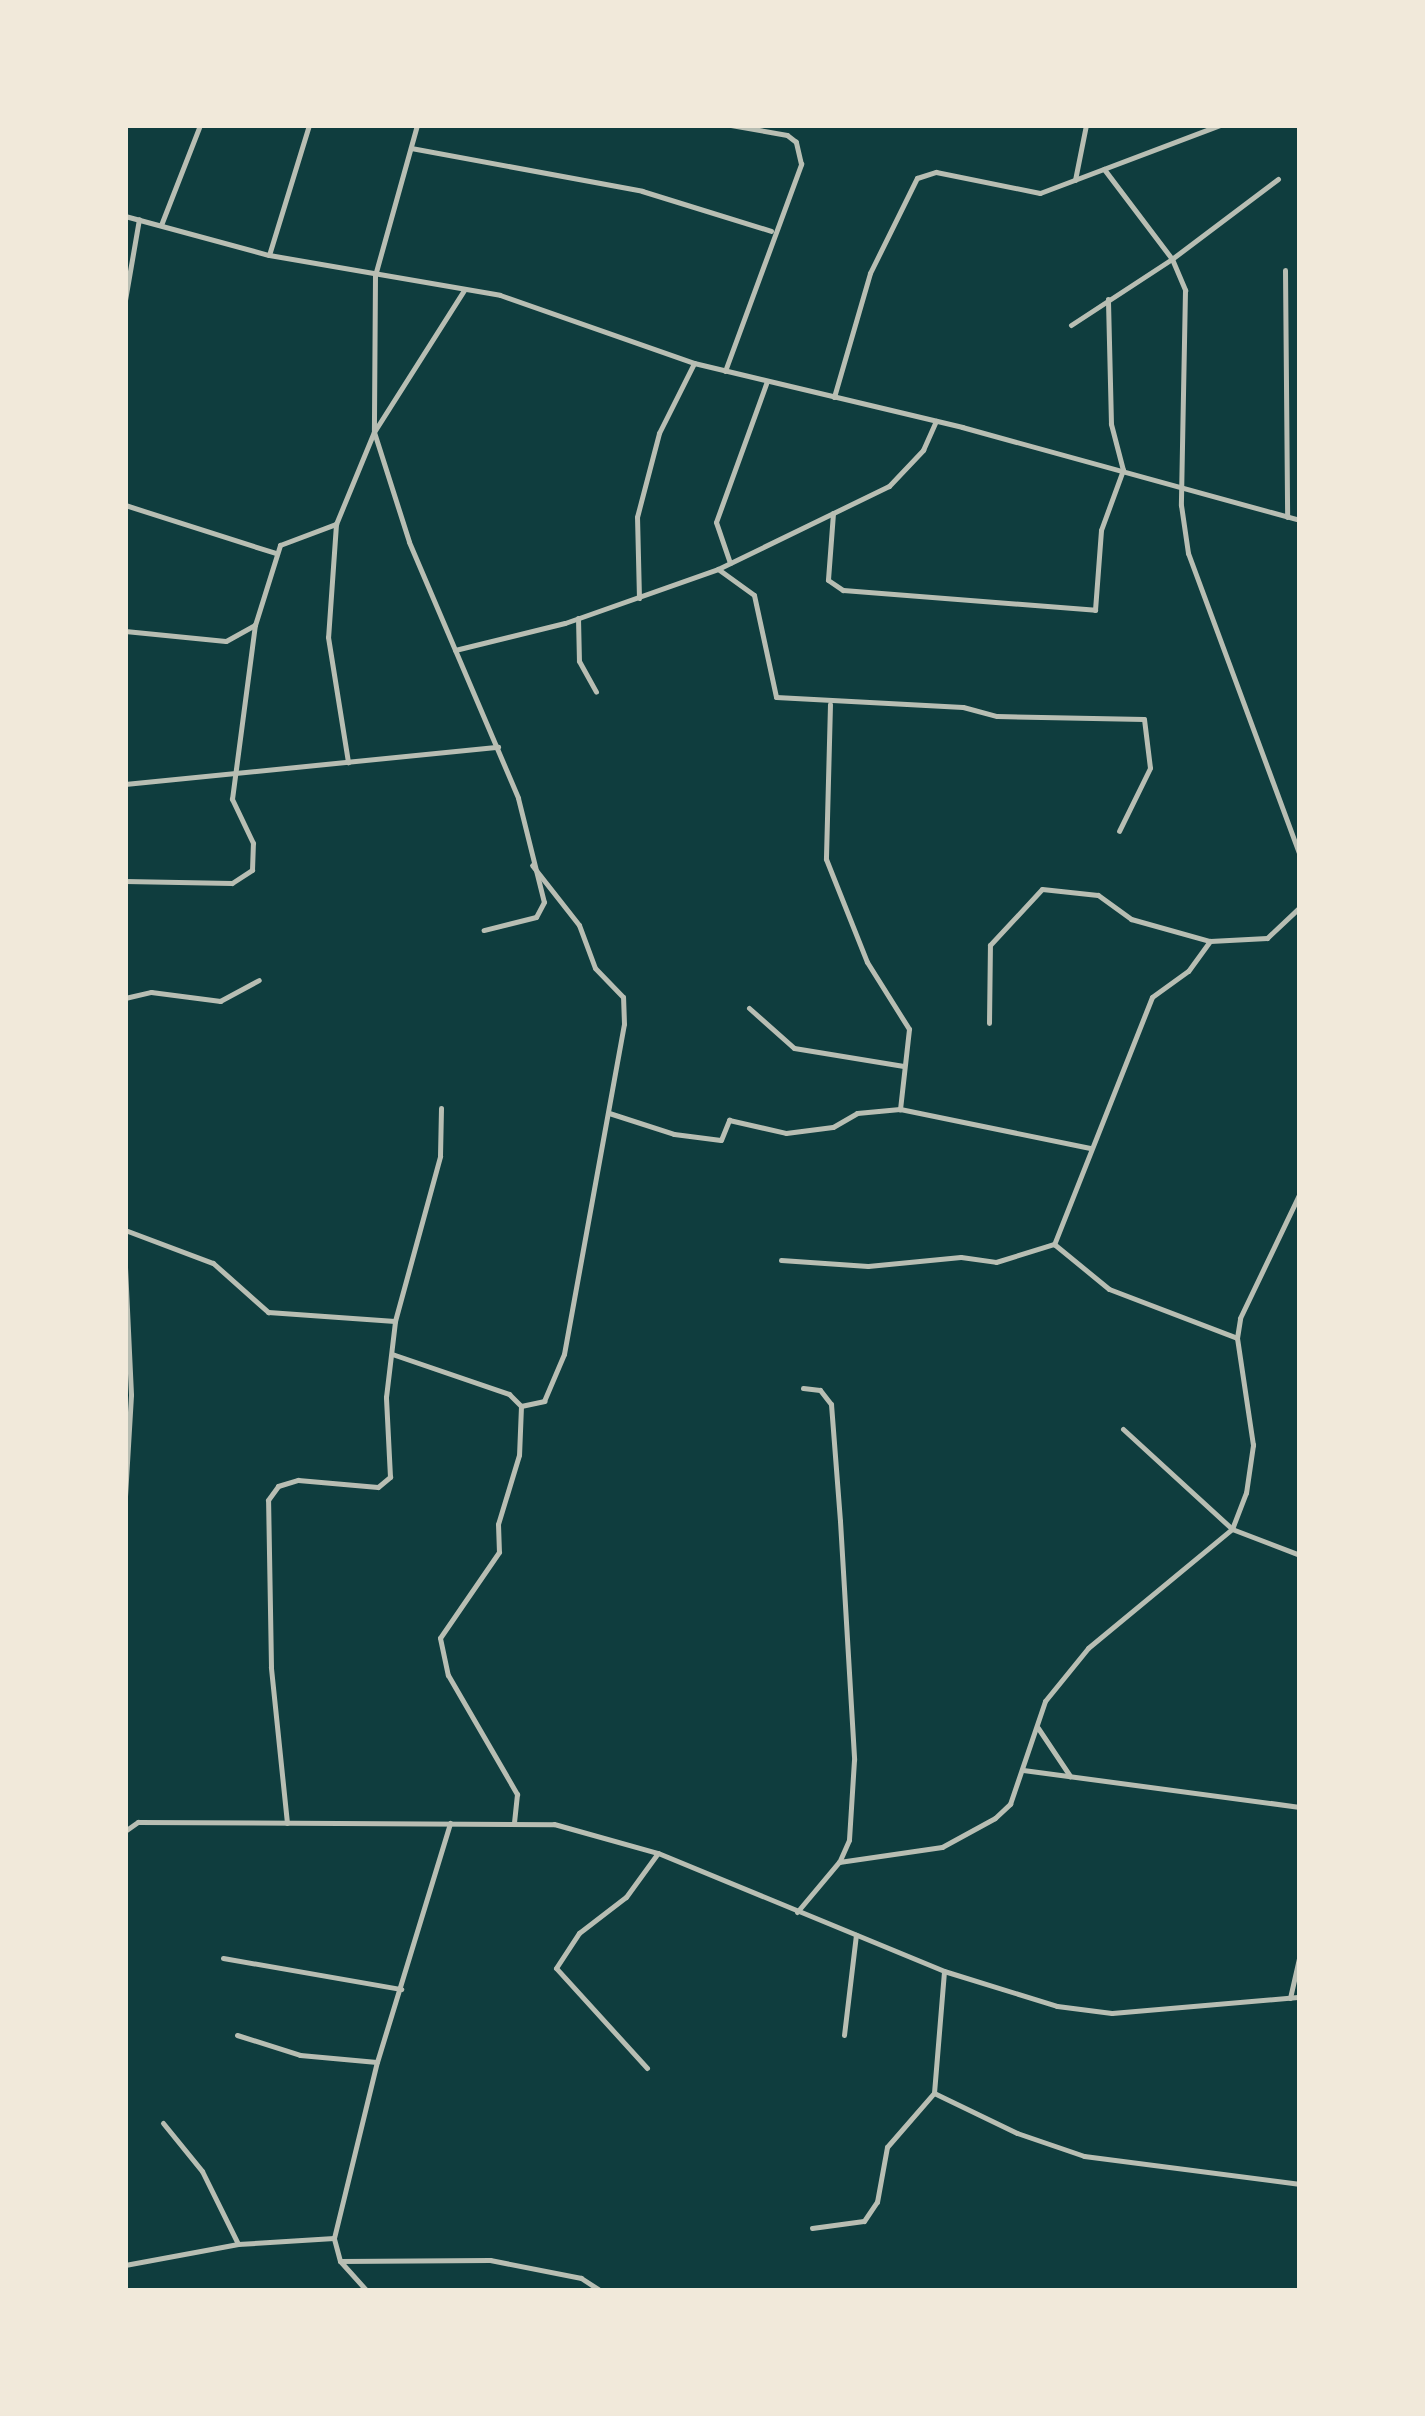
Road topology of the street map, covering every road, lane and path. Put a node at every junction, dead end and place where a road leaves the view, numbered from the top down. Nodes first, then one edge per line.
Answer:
1 (200, 125) edge
2 (308, 125) edge
3 (417, 125) edge
4 (731, 125) edge
5 (1086, 125) edge
6 (1220, 125) edge
7 (411, 148) junction
8 (1104, 169) junction
9 (1278, 178) dead end
10 (1075, 180) junction
11 (125, 216) edge
12 (138, 219) junction
13 (162, 225) junction
14 (771, 231) junction
15 (269, 255) junction
16 (1172, 259) junction
17 (1285, 270) dead end
18 (375, 275) junction
19 (465, 289) junction
20 (1108, 299) junction
21 (125, 300) edge
22 (1071, 325) dead end
23 (694, 362) junction
24 (725, 371) junction
25 (767, 381) junction
26 (834, 398) junction
27 (936, 421) junction
28 (374, 432) junction
29 (1123, 470) junction
30 (1182, 486) junction
31 (125, 506) edge
32 (833, 513) junction
33 (1287, 517) junction
34 (1300, 520) edge
35 (336, 524) junction
36 (276, 554) junction
37 (730, 563) junction
38 (718, 570) junction
39 (639, 598) junction
40 (578, 618) junction
41 (254, 626) junction
42 (125, 631) edge
43 (455, 650) junction
44 (596, 692) dead end
45 (830, 703) junction
46 (498, 747) junction
47 (348, 762) junction
48 (232, 777) junction
49 (125, 784) edge
50 (1119, 832) dead end
51 (1300, 855) edge
52 (532, 865) junction
53 (125, 881) edge
54 (1300, 907) edge
55 (484, 930) dead end
56 (1210, 941) junction
57 (259, 980) dead end
58 (125, 998) edge
59 (749, 1008) dead end
60 (989, 1023) dead end
61 (904, 1066) junction
62 (125, 1084) edge
63 (441, 1108) dead end
64 (900, 1109) junction
65 (609, 1113) junction
66 (1090, 1148) junction
67 (1300, 1194) edge
68 (125, 1230) edge
69 (1054, 1244) junction
70 (125, 1249) edge
71 (781, 1260) dead end
72 (125, 1267) edge
73 (395, 1321) junction
74 (1237, 1338) junction
75 (392, 1354) junction
76 (127, 1357) edge
77 (803, 1388) dead end
78 (521, 1406) junction
79 (1124, 1429) dead end
80 (128, 1458) edge
81 (125, 1497) edge
82 (1232, 1529) junction
83 (1300, 1556) edge
84 (1036, 1726) junction
85 (1023, 1770) junction
86 (1072, 1778) junction
87 (1300, 1807) edge
88 (125, 1822) edge
89 (138, 1822) junction
90 (287, 1822) junction
91 (450, 1823) junction
92 (514, 1824) junction
93 (125, 1832) edge
94 (658, 1853) junction
95 (839, 1862) junction
96 (798, 1912) junction
97 (856, 1935) junction
98 (1300, 1954) edge
99 (223, 1958) dead end
100 (944, 1971) junction
101 (402, 1989) junction
102 (1300, 1997) edge
103 (1290, 1998) junction
104 (238, 2035) dead end
105 (844, 2035) dead end
106 (378, 2062) junction
107 (647, 2068) dead end
108 (934, 2093) junction
109 (163, 2123) dead end
110 (1300, 2184) edge
111 (812, 2228) dead end
112 (334, 2238) junction
113 (238, 2244) junction
114 (340, 2261) junction
115 (125, 2265) edge
116 (367, 2291) edge
117 (601, 2291) edge

1 - 13 street
2 - 15 street
3 - 7 street
4 - 14 street
5 - 10 street
6 - 8 street
7 - 14 street
7 - 18 street
8 - 10 street
8 - 16 street
9 - 16 street
10 - 26 street
11 - 12 street
12 - 13 street
12 - 21 street
13 - 15 street
14 - 24 street
15 - 18 street
16 - 20 street
16 - 30 street
17 - 33 street
18 - 19 street
18 - 28 street
19 - 23 street
19 - 28 street
20 - 22 street
20 - 29 street
23 - 24 street
23 - 39 street
24 - 25 street
25 - 26 street
25 - 37 street
26 - 27 street
27 - 29 street
27 - 32 street
28 - 35 street
28 - 43 street
29 - 30 street
29 - 32 street
30 - 33 street
30 - 51 street
31 - 36 street
32 - 37 street
33 - 34 street
35 - 36 street
35 - 47 street
36 - 41 street
37 - 38 street
38 - 39 street
38 - 45 street
39 - 40 street
40 - 43 street
40 - 44 street
41 - 42 street
41 - 48 street
43 - 46 street
45 - 50 street
45 - 61 street
46 - 47 street
46 - 52 street
47 - 48 street
48 - 49 street
48 - 53 street
52 - 55 street
52 - 65 street
54 - 56 street
56 - 60 street
56 - 66 street
57 - 58 street
59 - 61 street
61 - 64 street
62 - 68 street
63 - 73 street
64 - 65 street
64 - 66 street
65 - 78 street
66 - 69 street
67 - 74 street
68 - 70 street
68 - 73 street
69 - 71 street
69 - 74 street
72 - 76 street
73 - 75 street
74 - 82 street
75 - 78 street
75 - 90 street
76 - 80 street
77 - 95 street
78 - 92 street
79 - 82 street
80 - 81 street
82 - 83 street
82 - 84 street
84 - 85 street
84 - 86 street
85 - 86 street
85 - 95 street
86 - 87 street
88 - 89 street
89 - 90 street
89 - 93 street
90 - 91 street
91 - 92 street
91 - 101 street
92 - 94 street
94 - 96 street
94 - 107 street
95 - 96 street
96 - 97 street
97 - 100 street
97 - 105 street
98 - 103 street
99 - 101 street
100 - 103 street
100 - 108 street
101 - 106 street
102 - 103 street
104 - 106 street
106 - 112 street
108 - 110 street
108 - 111 street
109 - 113 street
112 - 113 street
112 - 114 street
113 - 115 street
114 - 116 street
114 - 117 street

